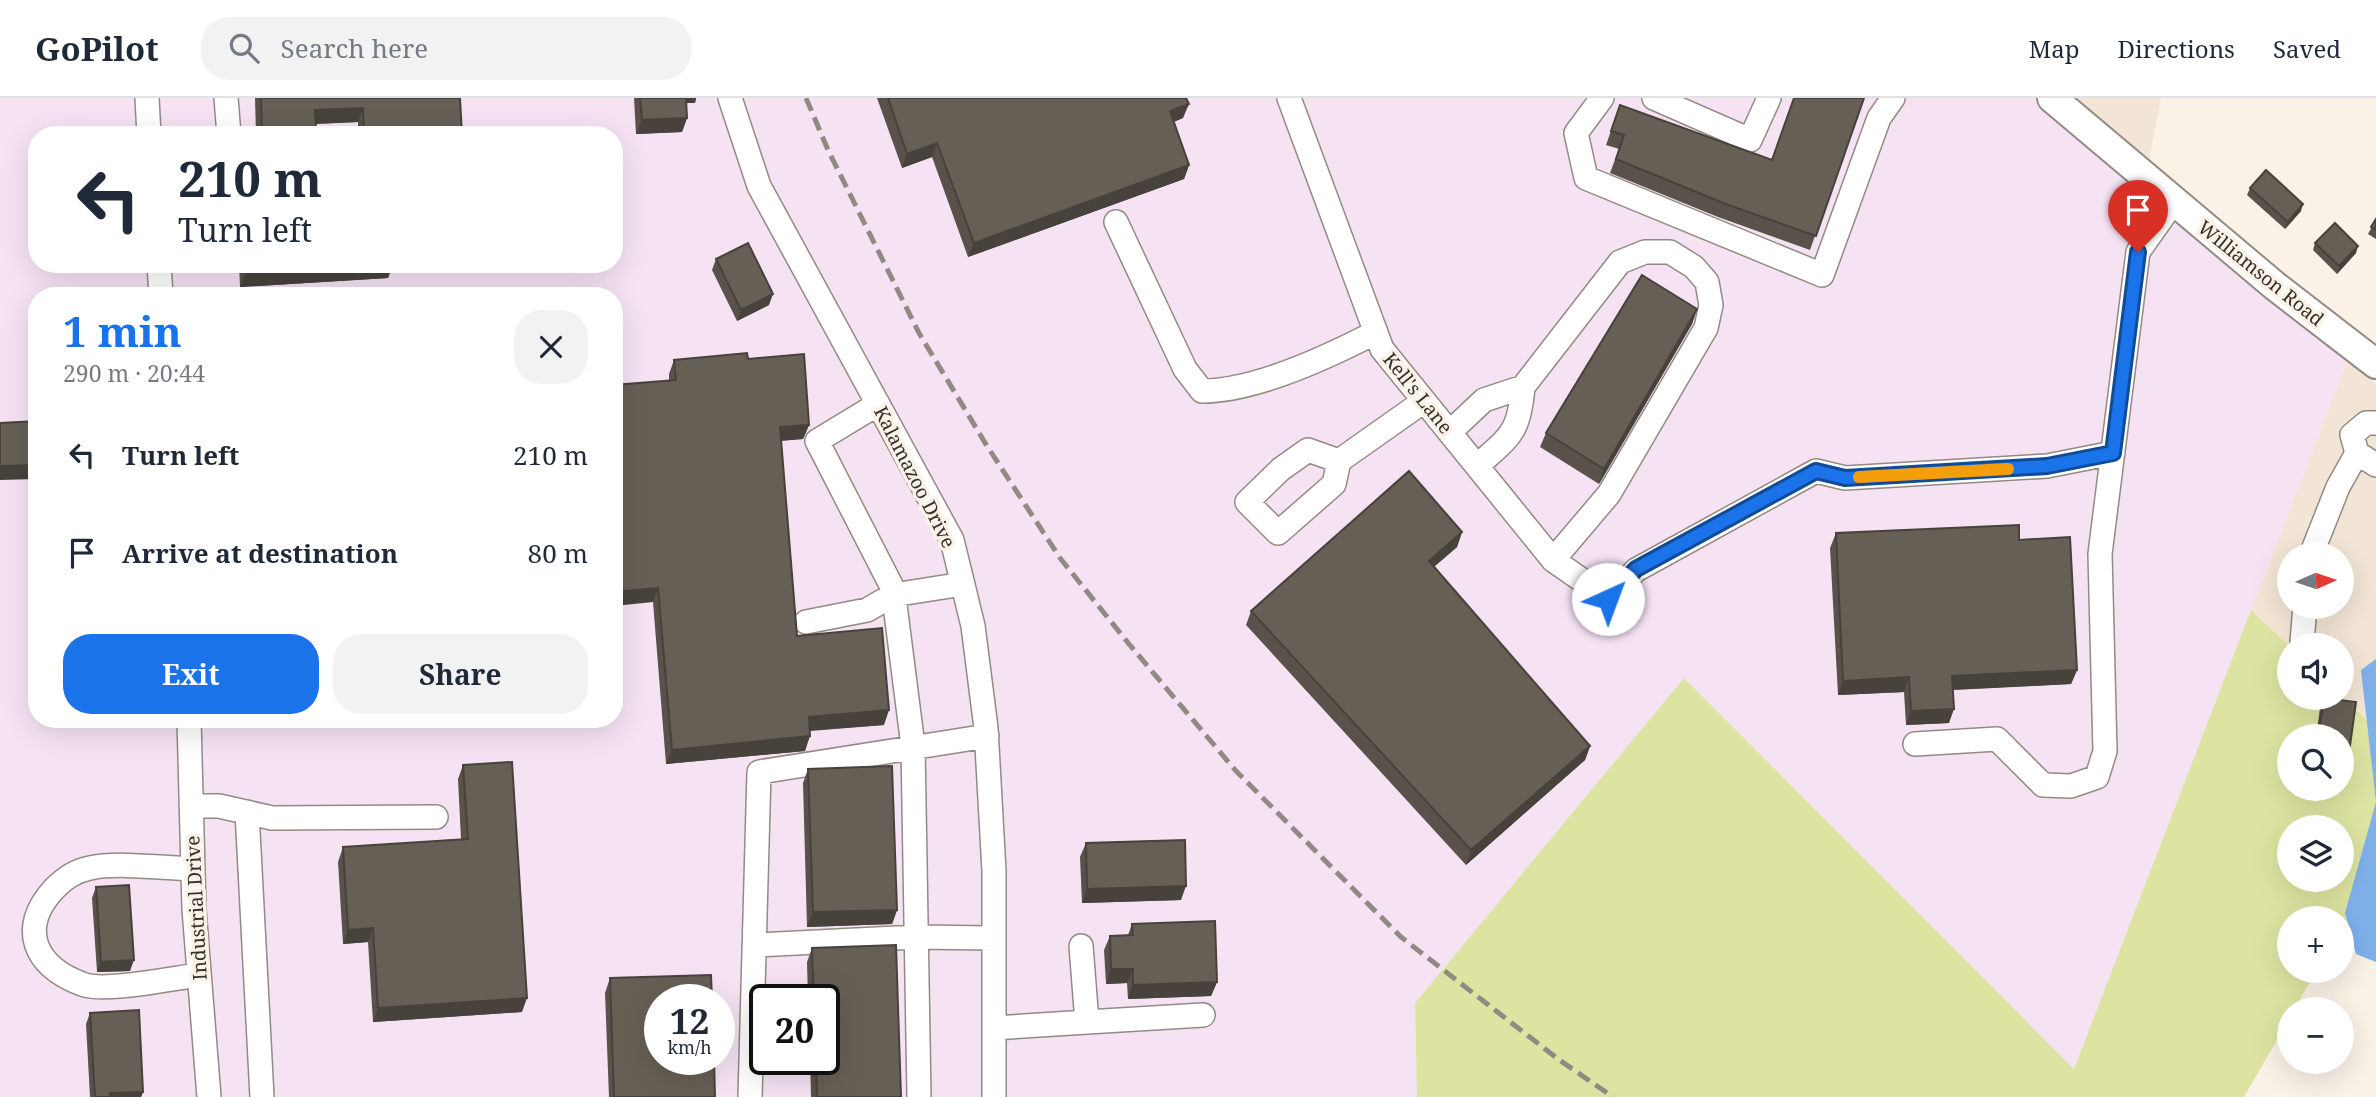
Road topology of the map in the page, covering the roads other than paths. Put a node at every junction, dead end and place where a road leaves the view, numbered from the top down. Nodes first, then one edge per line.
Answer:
1 (147, 98) edge
2 (226, 98) edge
3 (730, 98) edge
4 (1289, 98) edge
5 (1602, 98) edge
6 (1654, 98) edge
7 (1769, 98) edge
8 (1893, 98) edge
9 (2052, 98) edge
10 (149, 126) edge
11 (228, 126) edge
12 (2174, 201) junction
13 (1116, 222) dead end
14 (1376, 332) junction
15 (2376, 365) edge
16 (1523, 387) junction
17 (1424, 401) junction
18 (878, 404) junction
19 (2376, 423) edge
20 (1450, 432) junction
21 (2113, 453) junction
22 (2367, 459) edge
23 (1339, 461) dead end
24 (1477, 466) junction
25 (2316, 542) edge
26 (1553, 560) junction
27 (963, 584) junction
28 (893, 595) junction
29 (806, 622) dead end
30 (189, 728) edge
31 (987, 736) junction
32 (1915, 744) dead end
33 (913, 746) junction
34 (191, 806) junction
35 (247, 812) junction
36 (436, 817) dead end
37 (193, 869) junction
38 (916, 937) junction
39 (994, 938) junction
40 (755, 945) junction
41 (1082, 946) dead end
42 (199, 975) junction
43 (1203, 1016) dead end
44 (1087, 1021) junction
45 (994, 1028) junction
46 (209, 1097) edge
47 (262, 1097) edge
48 (750, 1097) edge
49 (919, 1097) edge
50 (994, 1097) edge

1 - 10 street
2 - 11 street
3 - 18 street, Kalamazoo Drive
4 - 14 street, Kell's Lane
5 - 8 street
6 - 7 street
9 - 12 main road, Williamson Road
12 - 15 main road, Williamson Road
12 - 21 street
13 - 14 street
14 - 17 street, Kell's Lane
16 - 20 street
16 - 24 street
16 - 26 street
17 - 20 street, Kell's Lane
17 - 23 street
18 - 27 street, Kalamazoo Drive
18 - 28 street
19 - 22 street
20 - 24 street, Kell's Lane
21 - 26 street, Kell's Lane
21 - 32 street
22 - 25 street
24 - 26 street, Kell's Lane
27 - 28 street
27 - 31 street, Kalamazoo Drive
28 - 29 street
28 - 33 street
30 - 34 street, Industrial Drive
31 - 33 street
31 - 39 street, Kalamazoo Drive
33 - 38 street
33 - 40 street
34 - 35 street
34 - 37 street, Industrial Drive
35 - 36 street
35 - 47 street
37 - 42 street, Industrial Drive
37 - 42 street
38 - 39 street
38 - 40 street
38 - 49 street
39 - 45 street, Kalamazoo Drive
40 - 48 street
41 - 44 street
42 - 46 street, Industrial Drive
43 - 44 street
44 - 45 street
45 - 50 street, Kalamazoo Drive

